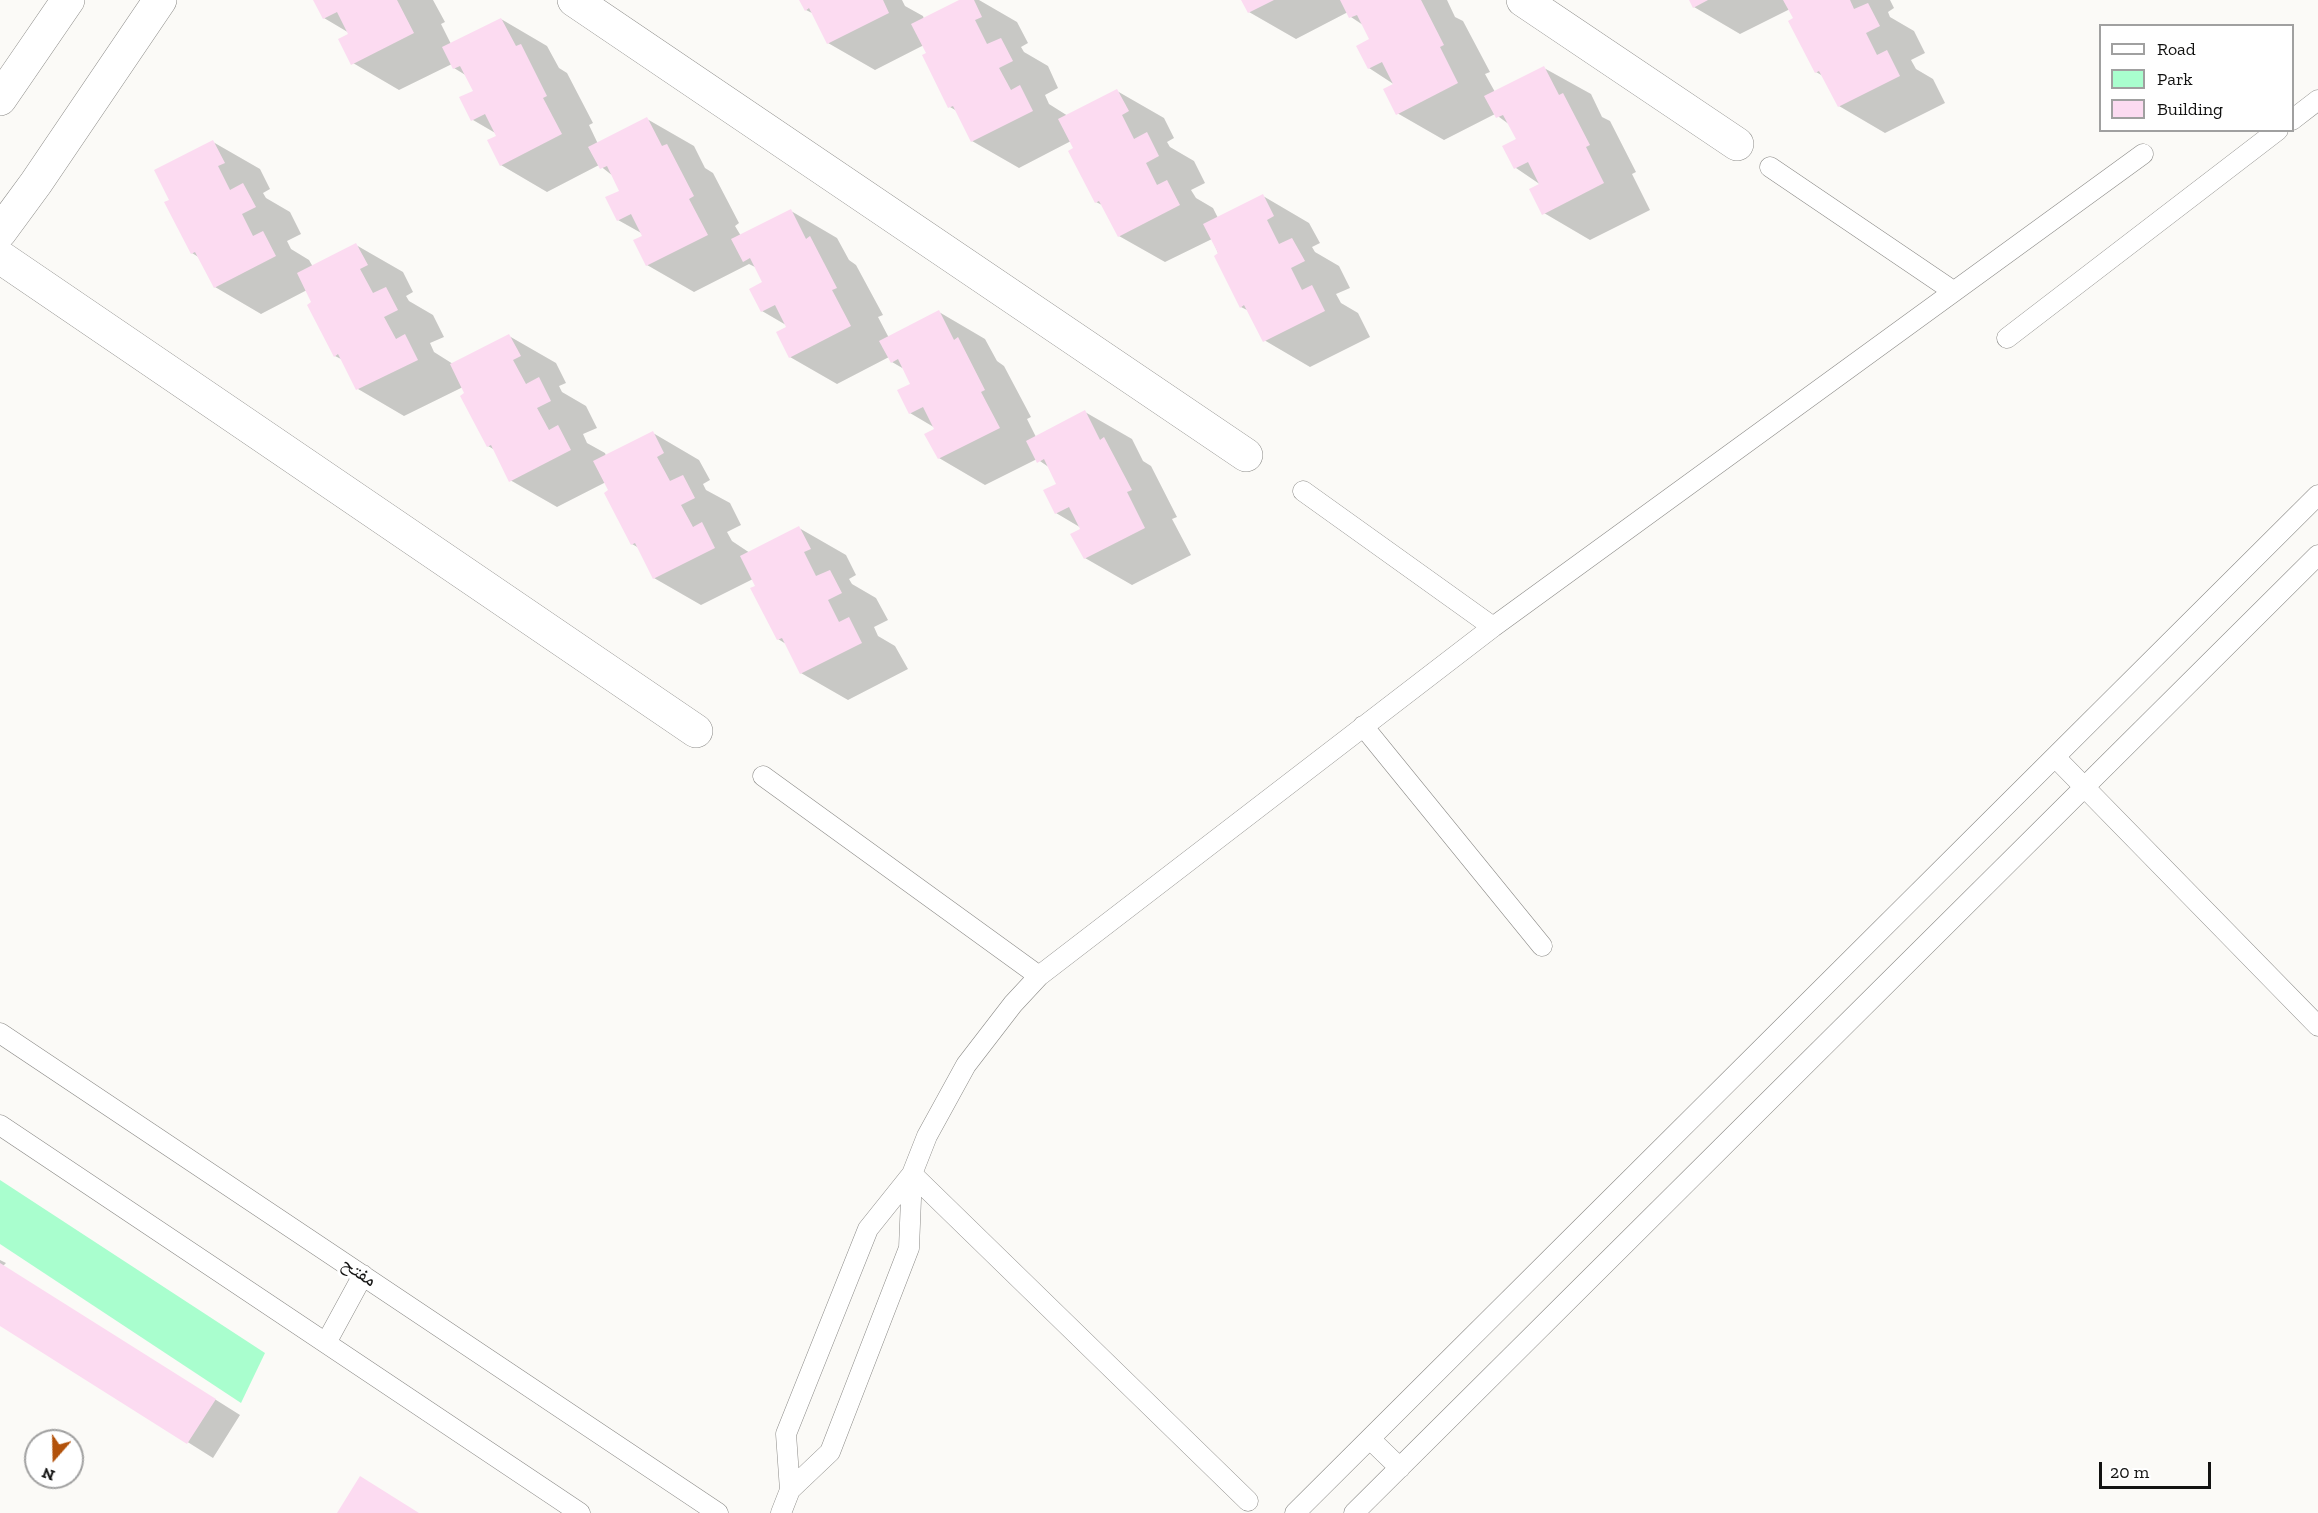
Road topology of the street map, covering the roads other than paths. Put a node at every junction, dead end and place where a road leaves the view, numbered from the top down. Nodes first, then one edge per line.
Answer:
1 (68, 0) edge
2 (160, 0) edge
3 (574, 0) edge
4 (1523, 0) edge
5 (0, 99) edge
6 (2318, 100) edge
7 (2294, 118) edge
8 (2275, 132) edge
9 (1737, 144) dead end
10 (2144, 154) dead end
11 (1770, 167) dead end
12 (0, 232) edge
13 (0, 257) edge
14 (1953, 291) junction
15 (2007, 338) dead end
16 (1246, 455) dead end
17 (1303, 491) dead end
18 (2318, 495) edge
19 (2318, 555) edge
20 (1492, 627) junction
21 (1364, 726) junction
22 (696, 731) dead end
23 (2055, 757) junction
24 (763, 776) dead end
25 (2085, 787) junction
26 (1542, 946) dead end
27 (1039, 976) junction
28 (2318, 1026) edge
29 (0, 1033) edge
30 (0, 1125) edge
31 (912, 1174) junction
32 (363, 1275) junction
33 (326, 1343) junction
34 (1370, 1439) junction
35 (1400, 1468) junction
36 (790, 1490) junction
37 (1248, 1501) dead end
38 (580, 1513) edge
39 (718, 1513) edge
40 (781, 1513) edge
41 (1295, 1513) edge
42 (1354, 1513) edge

1 - 5 street
2 - 12 street
3 - 16 street
4 - 9 street
6 - 7 lane
8 - 15 lane
10 - 14 lane
11 - 14 lane
13 - 22 street
14 - 20 lane
17 - 20 lane
18 - 23 lane
19 - 25 lane
20 - 21 lane
21 - 26 lane
21 - 27 lane
23 - 25 lane
23 - 34 lane
24 - 27 lane
25 - 28 lane
25 - 35 lane
27 - 31 lane
29 - 32 lane, مفتح
30 - 33 lane
31 - 36 lane
31 - 36 lane
31 - 37 lane
32 - 33 lane
32 - 39 lane, مفتح
33 - 38 lane
34 - 35 lane
34 - 41 lane
35 - 42 lane
36 - 40 lane

